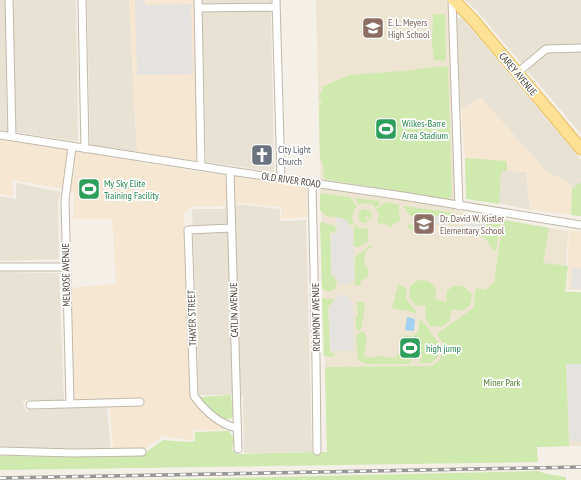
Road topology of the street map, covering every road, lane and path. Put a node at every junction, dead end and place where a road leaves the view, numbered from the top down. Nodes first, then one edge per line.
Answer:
1 (9, 0) edge
2 (82, 0) edge
3 (198, 0) edge
4 (453, 0) edge
5 (276, 3) edge
6 (198, 8) junction
7 (581, 48) edge
8 (517, 73) junction
9 (0, 135) edge
10 (12, 137) junction
11 (72, 147) junction
12 (85, 149) junction
13 (581, 150) edge
14 (201, 166) junction
15 (230, 171) junction
16 (280, 178) junction
17 (312, 183) junction
18 (459, 206) junction
19 (581, 224) edge
20 (232, 228) junction
21 (0, 267) edge
22 (66, 267) junction
23 (140, 402) dead end
24 (70, 404) junction
25 (30, 405) dead end
26 (237, 428) junction
27 (238, 449) dead end
28 (317, 451) dead end
29 (0, 452) edge
30 (142, 452) dead end

1 - 10 street
2 - 12 street
3 - 6 street
4 - 8 main road, CAREY AVENUE
4 - 18 street
5 - 6 street
5 - 16 street
6 - 14 street
7 - 8 street
8 - 13 main road, CAREY AVENUE
9 - 10 street, OLD RIVER ROAD
10 - 11 street, OLD RIVER ROAD
11 - 12 street, OLD RIVER ROAD
11 - 22 street, MELROSE AVENUE
12 - 14 street, OLD RIVER ROAD
14 - 15 street, OLD RIVER ROAD
15 - 16 street, OLD RIVER ROAD
15 - 20 street, CATLIN AVENUE
16 - 17 street, OLD RIVER ROAD
17 - 18 street, OLD RIVER ROAD
17 - 28 street, RICHMONT AVENUE
18 - 19 street, OLD RIVER ROAD
20 - 26 street, CATLIN AVENUE
20 - 26 street, THAYER STREET
21 - 22 street
22 - 24 street, MELROSE AVENUE
23 - 24 street
24 - 25 street
26 - 27 street, CATLIN AVENUE
29 - 30 street

